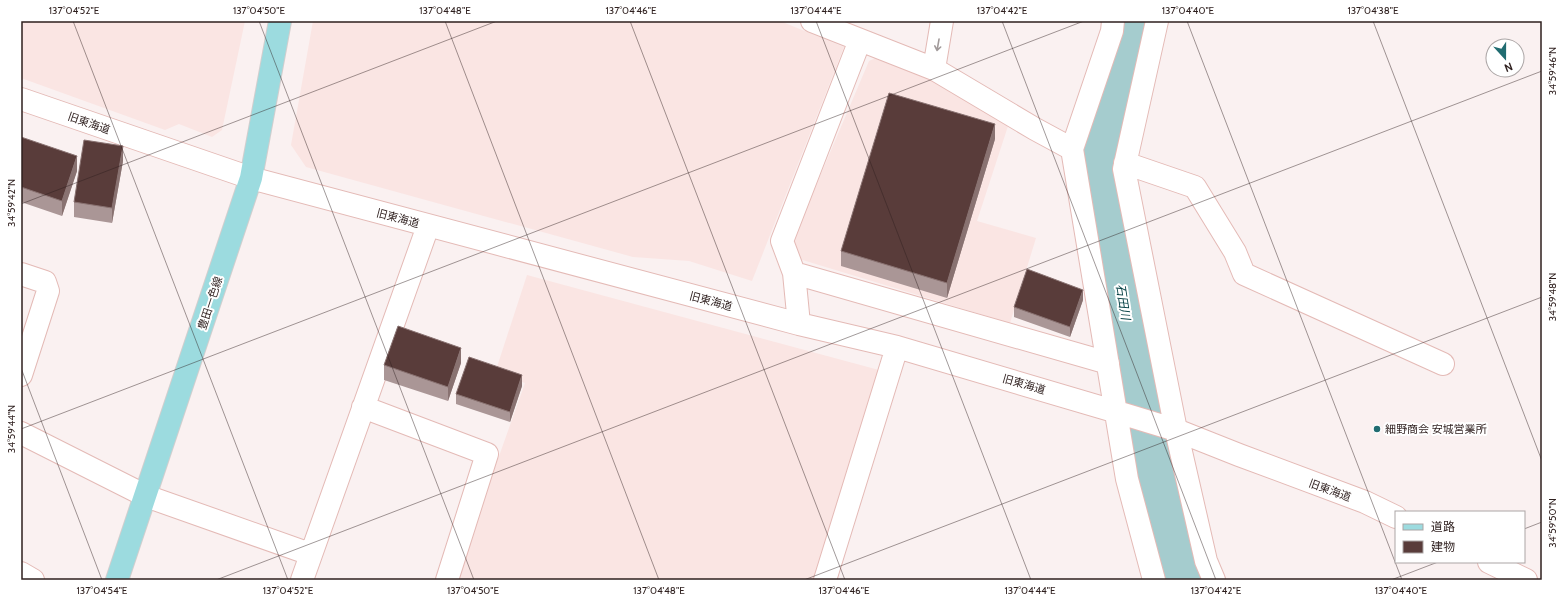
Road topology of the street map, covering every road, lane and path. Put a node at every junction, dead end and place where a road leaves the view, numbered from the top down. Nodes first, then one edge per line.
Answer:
1 (280, 21) edge
2 (812, 21) edge
3 (942, 21) edge
4 (1114, 21) edge
5 (1157, 21) edge
6 (860, 40) junction
7 (934, 69) junction
8 (21, 100) edge
9 (1072, 149) junction
10 (1125, 163) junction
11 (251, 178) junction
12 (428, 226) junction
13 (794, 273) junction
14 (21, 274) edge
15 (799, 324) junction
16 (897, 347) junction
17 (1108, 362) junction
18 (1443, 364) dead end
19 (21, 375) edge
20 (363, 407) junction
21 (1124, 414) junction
22 (1172, 429) junction
23 (21, 433) edge
24 (146, 496) junction
25 (1395, 517) edge
26 (310, 554) junction
27 (1491, 563) edge
28 (21, 573) edge
29 (33, 580) edge
30 (117, 580) edge
31 (302, 580) edge
32 (447, 580) edge
33 (825, 580) edge
34 (1154, 580) edge
35 (1214, 580) edge
36 (1526, 580) edge

1 - 11 main road, 豊田一色線
2 - 6 street
3 -> 7 street
4 - 9 street
5 - 10 street
6 - 7 street
6 - 13 street
7 - 9 street
8 - 11 street, 旧東海道
9 - 17 street
10 - 18 street
10 - 22 street
11 - 12 street, 旧東海道
11 - 24 main road, 豊田一色線
12 - 15 street, 旧東海道
12 - 20 street
13 - 15 street
13 - 17 street
14 - 19 street
15 - 16 street, 旧東海道
16 - 21 street, 旧東海道
16 - 33 street
17 - 21 street
20 - 26 street
20 - 32 street
21 - 22 street, 旧東海道
21 - 34 street
22 - 25 street, 旧東海道
22 - 35 street
23 - 24 street
24 - 26 street
24 - 30 main road, 豊田一色線
26 - 31 street
27 - 36 street
28 - 29 street

